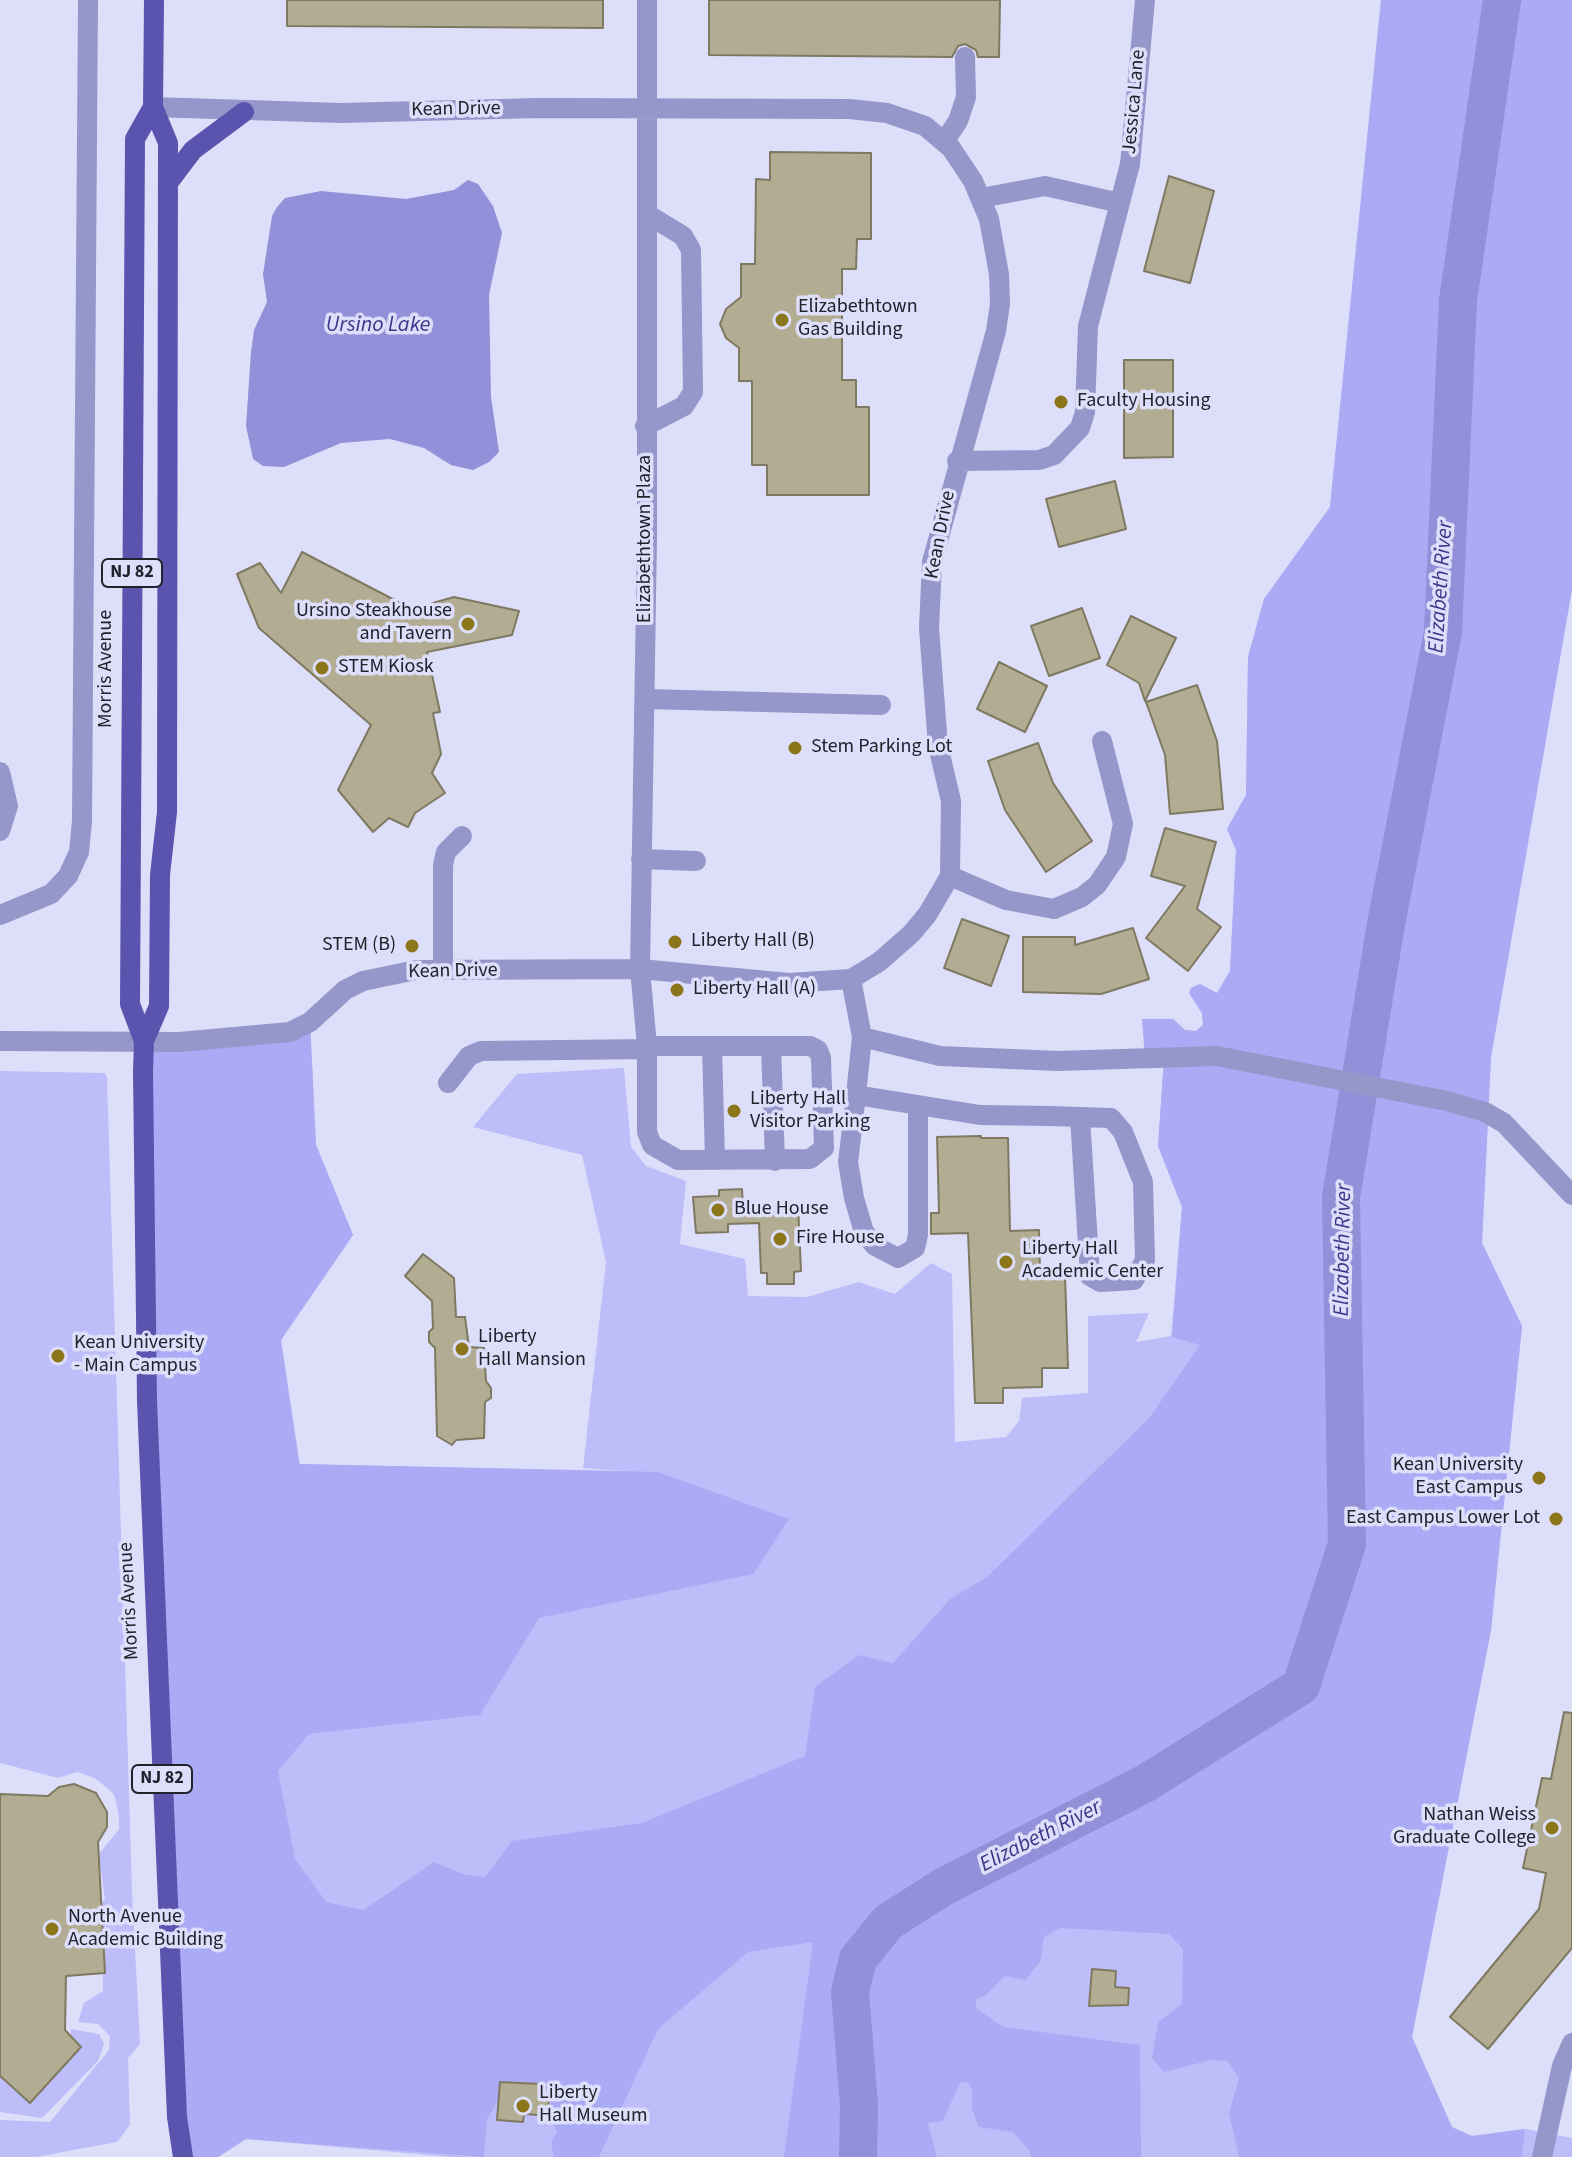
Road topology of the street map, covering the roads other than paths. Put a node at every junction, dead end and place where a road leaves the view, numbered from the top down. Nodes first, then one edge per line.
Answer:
1 (88, 0) edge
2 (154, 0) edge
3 (647, 0) edge
4 (1145, 0) edge
5 (965, 57) dead end
6 (153, 107) junction
7 (647, 109) junction
8 (244, 112) junction
9 (944, 142) junction
10 (168, 183) junction
11 (981, 198) junction
12 (1120, 203) junction
13 (647, 214) junction
14 (645, 426) junction
15 (957, 461) junction
16 (645, 699) junction
17 (881, 705) dead end
18 (1102, 741) dead end
19 (0, 772) edge
20 (0, 831) edge
21 (462, 836) dead end
22 (641, 859) junction
23 (696, 861) dead end
24 (950, 876) junction
25 (0, 915) edge
26 (640, 969) junction
27 (443, 970) junction
28 (851, 979) junction
29 (862, 1037) junction
30 (0, 1041) edge
31 (144, 1041) junction
32 (712, 1046) junction
33 (771, 1046) junction
34 (647, 1047) junction
35 (448, 1083) dead end
36 (856, 1095) junction
37 (918, 1105) junction
38 (1080, 1117) junction
39 (715, 1160) junction
40 (775, 1161) junction
41 (1572, 1195) edge
42 (1572, 2043) edge
43 (183, 2157) edge
44 (1542, 2157) edge

1 - 25 street
2 - 6 main road, Morris Avenue / NJ 82
3 - 7 street, Elizabethtown Plaza
4 - 12 street, Jessica Lane
5 - 9 street
6 - 8 street, Kean Drive
6 - 10 main road, Morris Avenue / NJ 82
6 - 31 main road, Morris Avenue / NJ 82
7 - 8 street, Kean Drive
7 - 9 street, Kean Drive
7 - 13 street, Elizabethtown Plaza
8 - 10 main road
9 - 11 street, Kean Drive
10 - 31 main road, Morris Avenue / NJ 82
11 - 12 street
11 - 15 street, Kean Drive
12 - 15 street, Jessica Lane
13 - 14 street, Elizabethtown Plaza
13 - 14 street
14 - 16 street, Elizabethtown Plaza
15 - 24 street, Kean Drive
16 - 17 street
16 - 22 street, Elizabethtown Plaza
18 - 24 street
19 - 20 street
21 - 27 street
22 - 23 street
22 - 26 street, Elizabethtown Plaza
24 - 28 street, Kean Drive
26 - 27 street, Kean Drive
26 - 28 street, Kean Drive
26 - 34 street, Elizabethtown Plaza
27 - 31 street, Kean Drive
28 - 29 street
29 - 36 street
29 - 41 street
30 - 31 street, Kean Drive
31 - 43 main road, Morris Avenue / NJ 82
32 - 33 street
32 - 34 street
32 - 39 street
33 - 40 street
33 - 40 street
34 - 35 street
34 - 39 street, Elizabethtown Plaza
36 - 37 street
36 - 37 street
37 - 38 street
38 - 38 street
39 - 40 street
42 - 44 street

